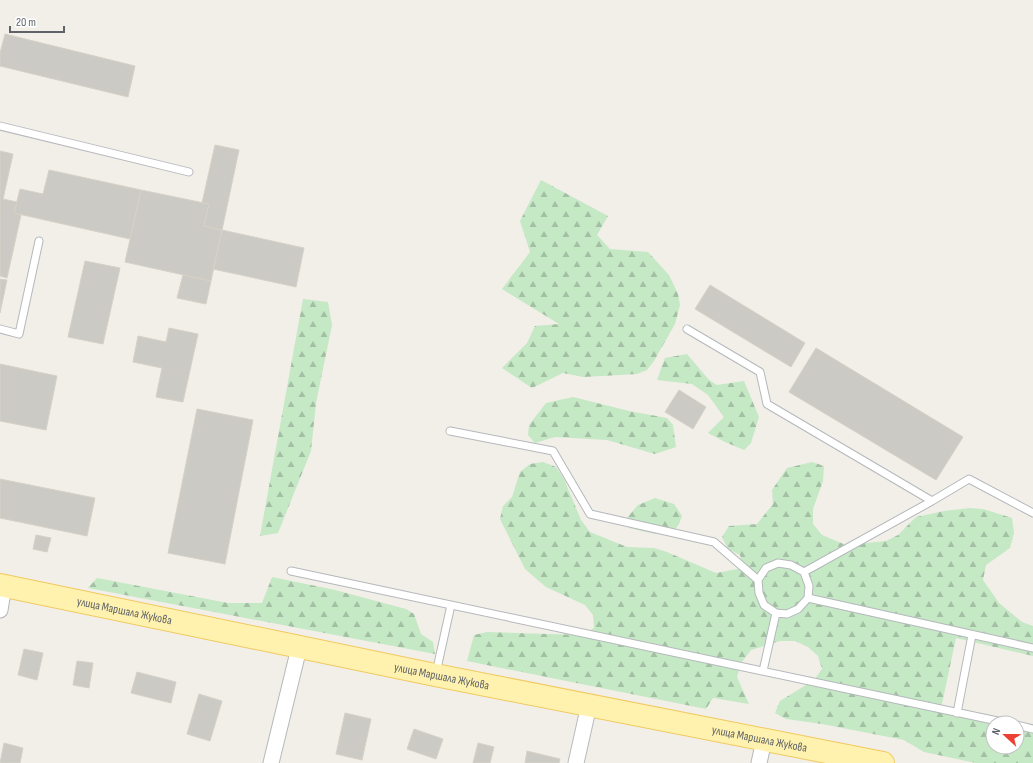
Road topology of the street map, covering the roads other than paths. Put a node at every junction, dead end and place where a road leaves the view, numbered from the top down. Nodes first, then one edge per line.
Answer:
1 (0, 126) edge
2 (189, 172) dead end
3 (39, 241) dead end
4 (0, 329) edge
5 (687, 329) dead end
6 (450, 431) dead end
7 (932, 501) junction
8 (1033, 513) edge
9 (291, 571) dead end
10 (804, 572) junction
11 (758, 580) junction
12 (2, 586) edge
13 (808, 598) junction
14 (451, 605) junction
15 (0, 610) edge
16 (776, 613) junction
17 (972, 635) junction
18 (299, 648) junction
19 (1033, 648) edge
20 (763, 672) junction
21 (435, 675) junction
22 (589, 705) junction
23 (957, 712) junction
24 (985, 718) edge
25 (764, 740) junction
26 (271, 763) edge
27 (576, 763) edge
28 (759, 763) edge
29 (883, 763) edge

1 - 2 lane
3 - 4 lane
5 - 7 lane
6 - 11 lane
7 - 8 lane
7 - 10 lane
9 - 14 lane
10 - 11 lane
10 - 13 lane
11 - 16 lane
12 - 15 street
12 - 18 main road, улица Маршала Жукова
13 - 16 lane
13 - 17 lane
14 - 20 lane
14 - 21 lane
16 - 20 lane
17 - 19 lane
17 - 23 lane
18 - 21 main road, улица Маршала Жукова
18 - 26 street
20 - 23 lane
21 - 22 main road, улица Маршала Жукова
22 - 25 main road, улица Маршала Жукова
22 - 27 street
23 - 24 lane
25 - 28 street
25 - 29 main road, улица Маршала Жукова

